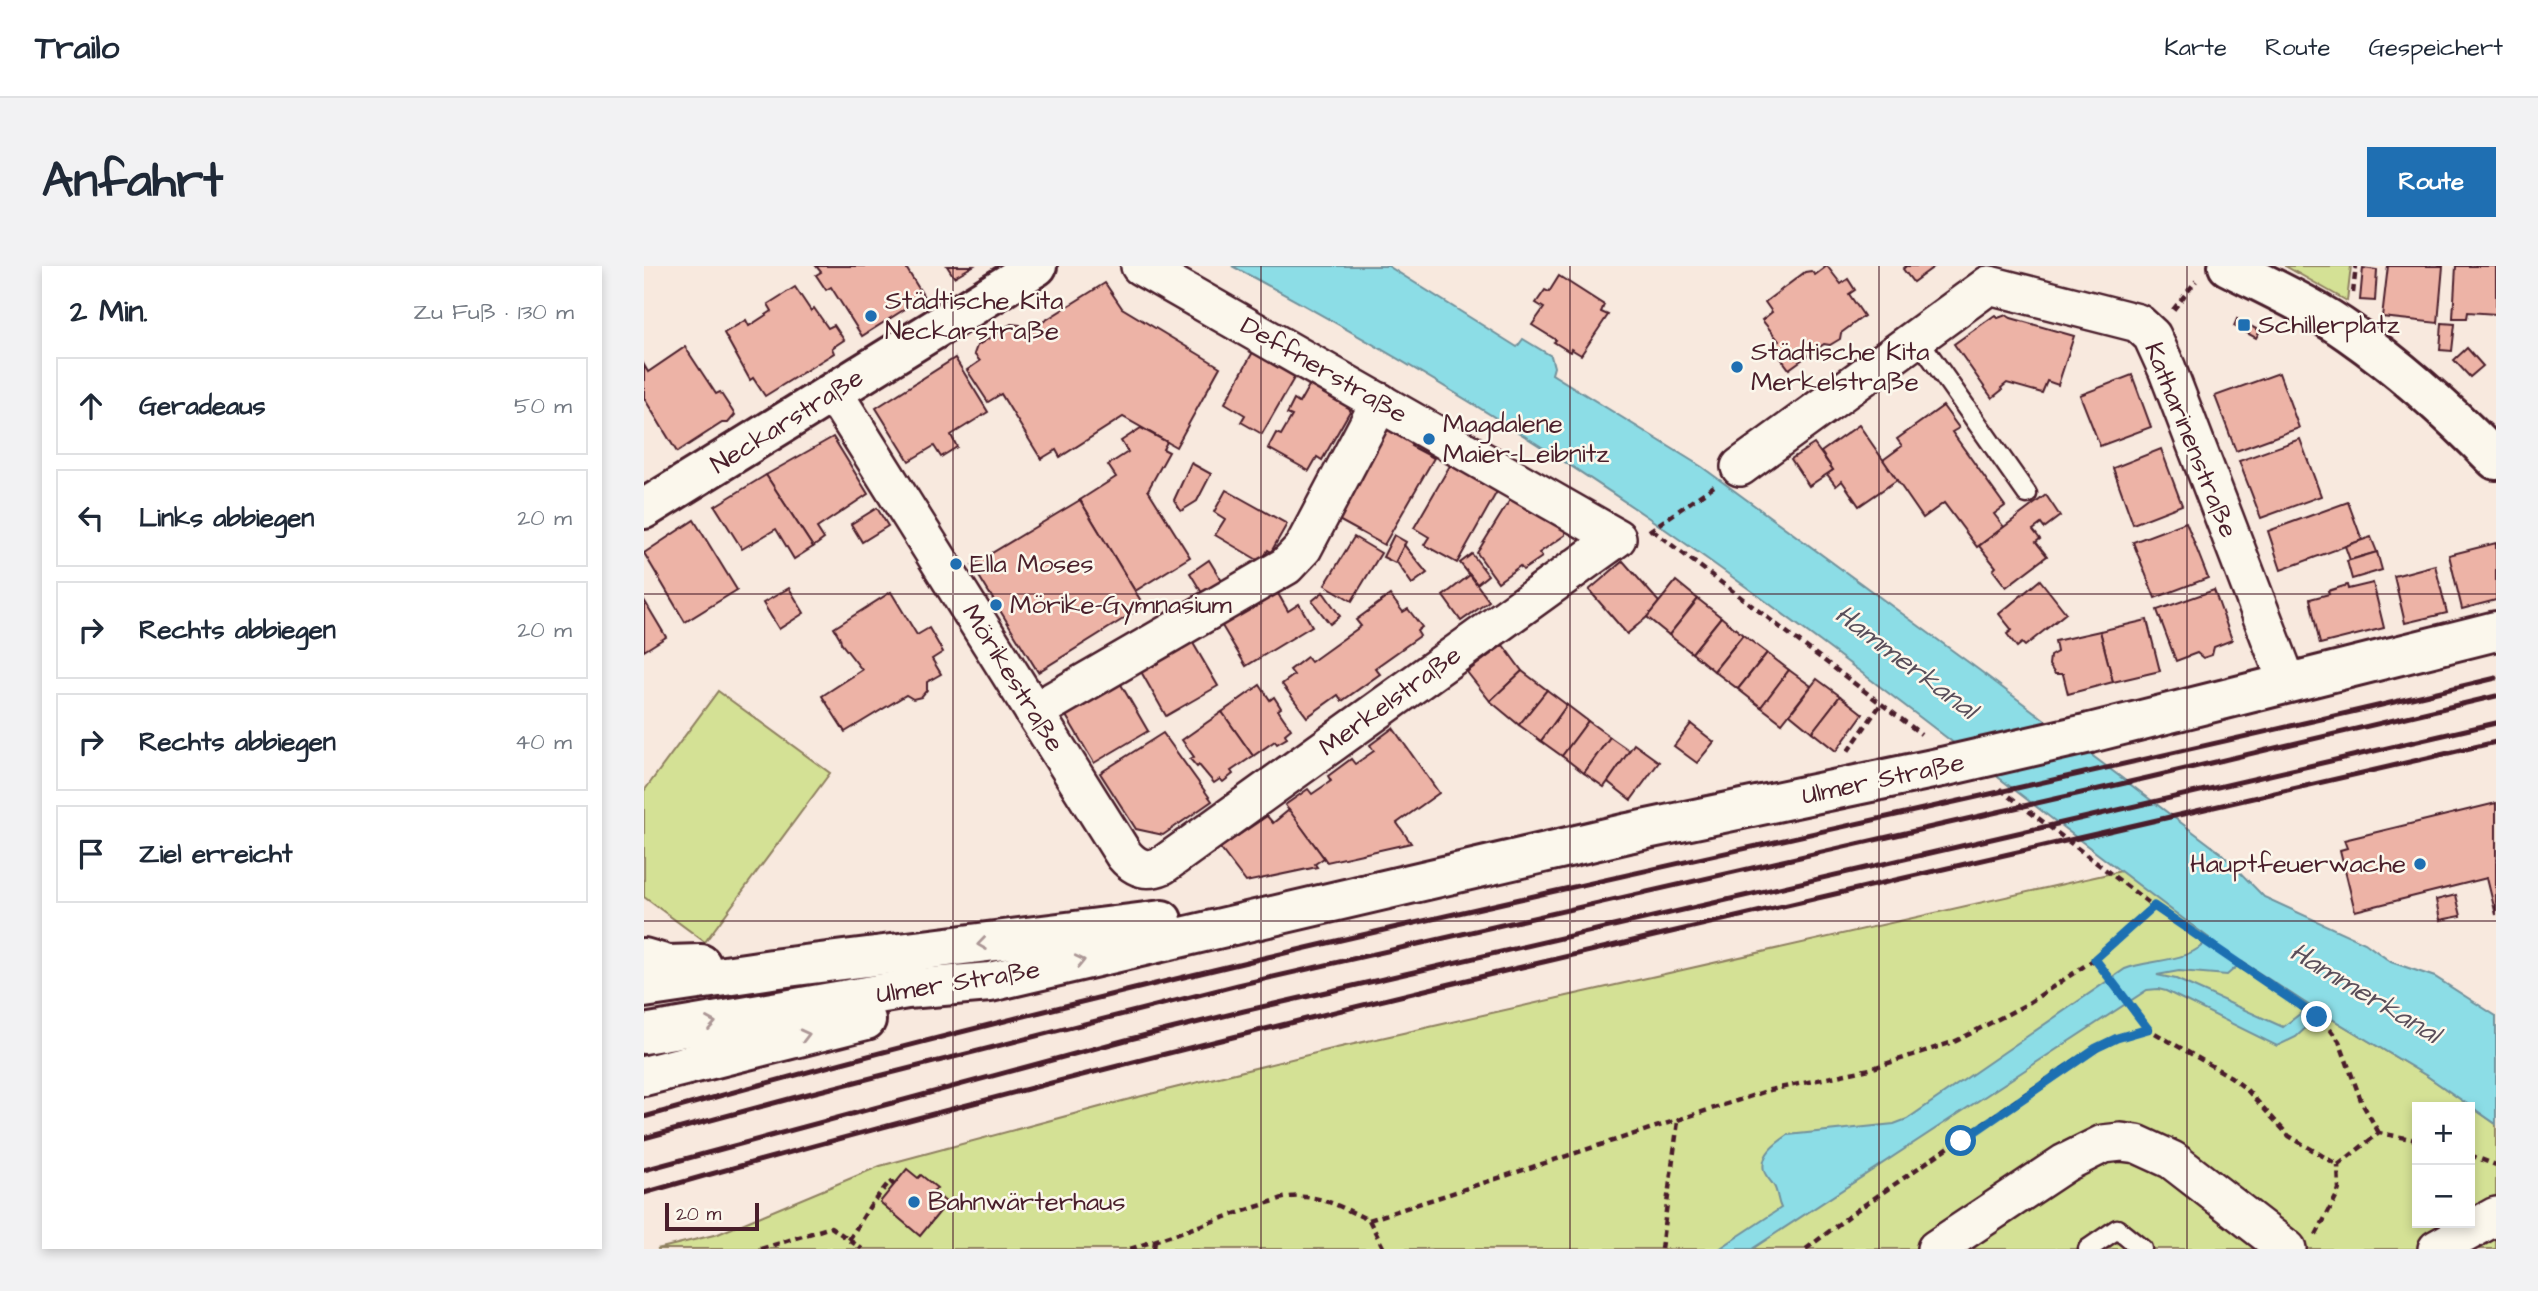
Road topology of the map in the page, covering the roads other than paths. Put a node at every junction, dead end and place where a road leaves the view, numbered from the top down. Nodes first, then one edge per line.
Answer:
1 (1037, 266) edge
2 (1140, 266) edge
3 (2214, 271) edge
4 (1992, 275) edge
5 (1918, 339) junction
6 (833, 392) junction
7 (1380, 402) junction
8 (2496, 460) edge
9 (1740, 467) road end
10 (2027, 494) dead end
11 (644, 509) edge
12 (1634, 534) joint
13 (2496, 631) edge
14 (2287, 682) junction
15 (1034, 712) junction
16 (1163, 865) joint
17 (1268, 917) junction
18 (644, 958) edge
19 (772, 969) junction
20 (990, 982) junction
21 (644, 988) edge
22 (644, 1034) edge
23 (644, 1076) edge
24 (2496, 1216) edge
25 (1950, 1245) edge
26 (2291, 1246) edge
27 (2088, 1249) edge
28 (2142, 1249) edge
29 (2437, 1249) edge

1 - 6 main road, Neckarstraße
2 - 7 street, Deffnerstraße
3 - 8 main road
4 - 5 street
4 - 14 street, Katharinenstraße
5 - 9 street
5 - 10 lane
6 - 11 main road, Neckarstraße
6 - 15 street, Mörikestraße
7 - 12 street, Deffnerstraße
7 - 15 street
12 - 16 street, Merkelstraße
13 - 14 main road, Ulmer Straße
14 - 17 main road, Ulmer Straße, bridge
15 - 16 street, Mörikestraße
17 -> 19 main road, Ulmer Straße
20 -> 17 main road, Ulmer Straße
18 - 19 main road
19 - 21 main road, Ulmer Straße
22 -> 20 main road, Ulmer Straße
23 -> 20 main road
24 - 29 street
25 - 26 street
27 - 28 lane

